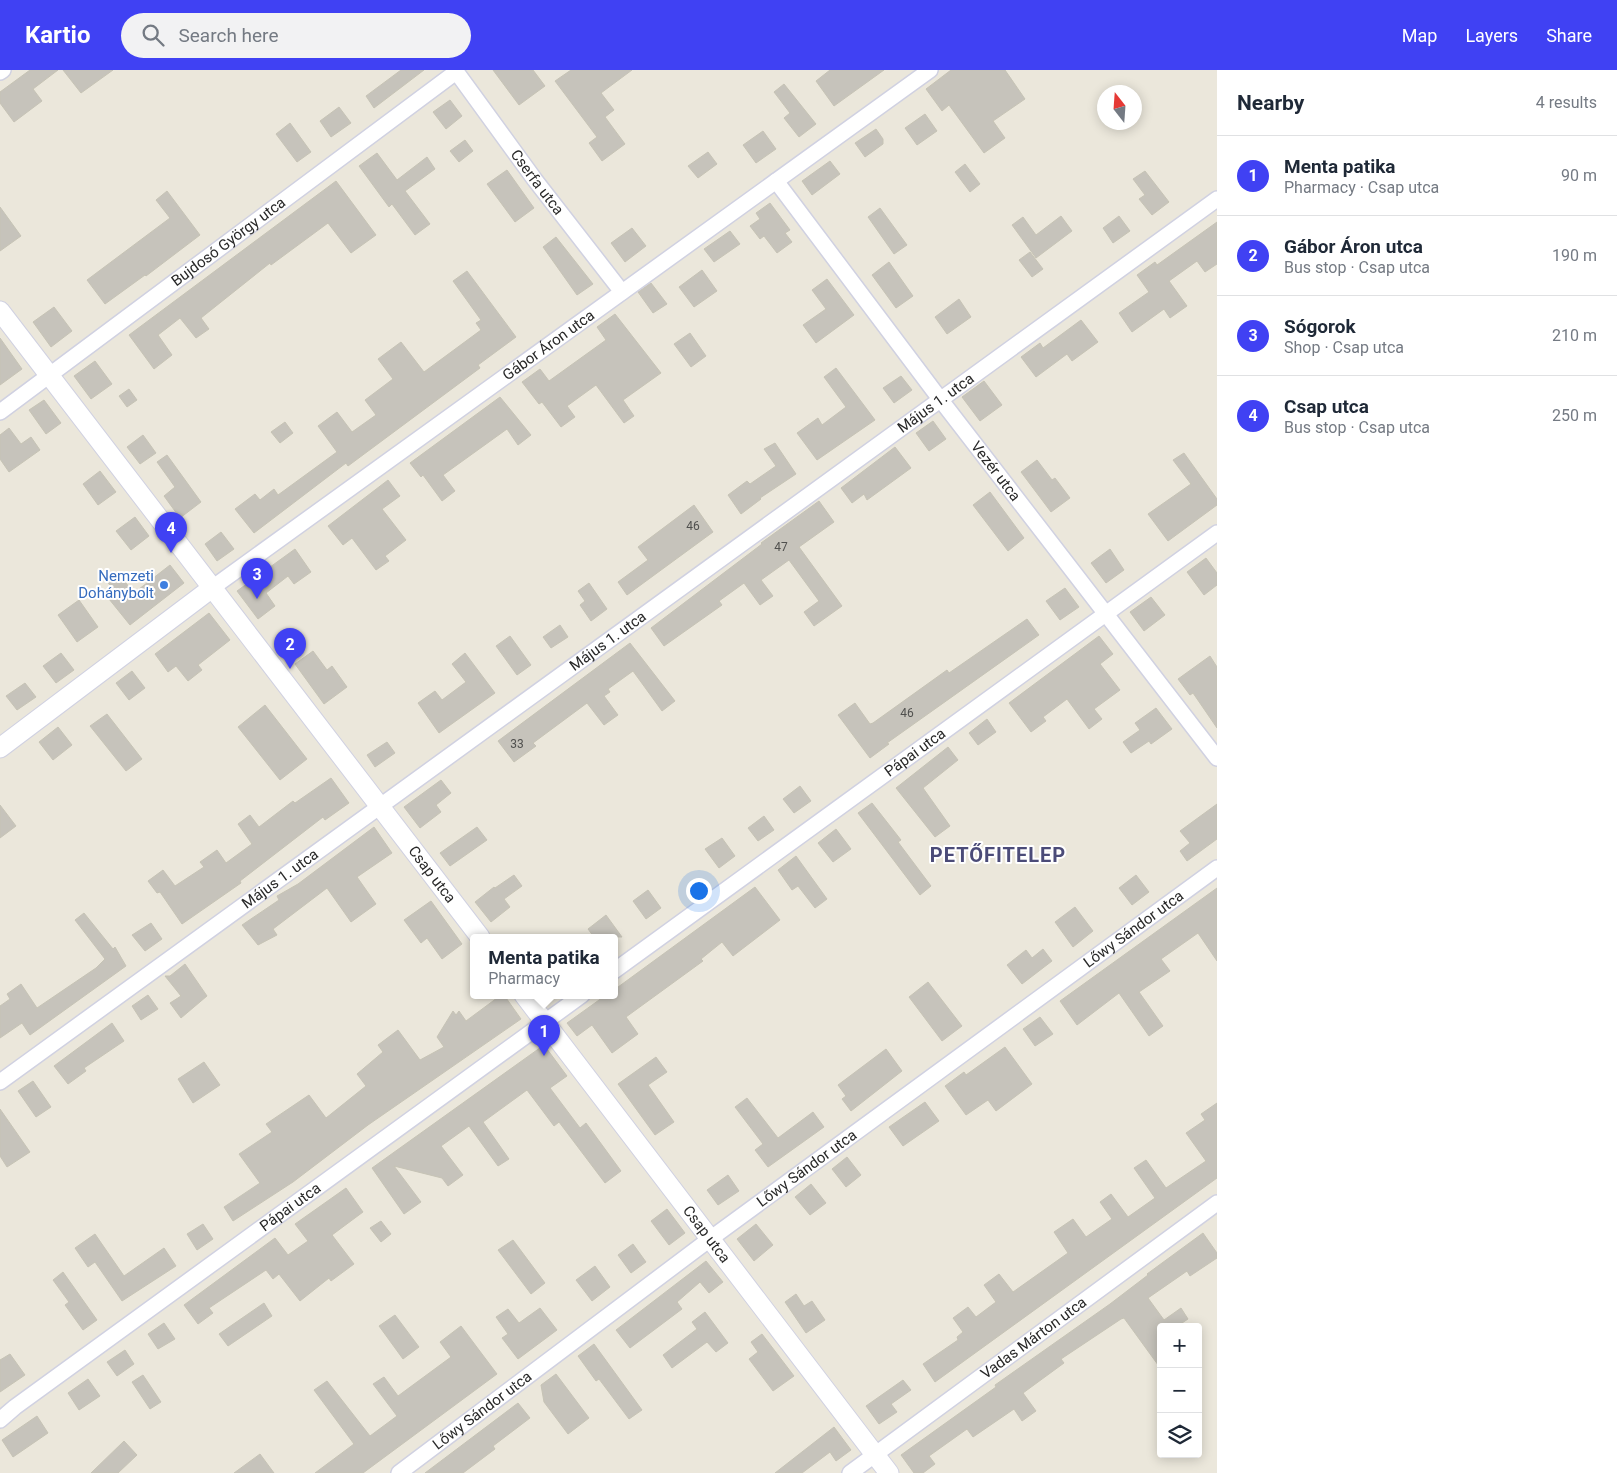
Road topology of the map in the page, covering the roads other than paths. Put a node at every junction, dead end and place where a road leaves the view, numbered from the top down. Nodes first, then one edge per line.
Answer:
1 (930, 70) edge
2 (455, 71) edge
3 (776, 181) junction
4 (1217, 199) edge
5 (622, 292) junction
6 (0, 311) edge
7 (49, 375) junction
8 (940, 399) junction
9 (0, 412) edge
10 (1217, 533) edge
11 (212, 588) junction
12 (1104, 613) junction
13 (0, 748) edge
14 (1217, 758) edge
15 (379, 805) junction
16 (1217, 868) edge
17 (478, 934) edge
18 (618, 968) edge
19 (527, 999) edge
20 (577, 999) edge
21 (545, 1022) junction
22 (0, 1082) edge
23 (1217, 1203) edge
24 (710, 1239) junction
25 (0, 1420) edge
26 (875, 1454) junction
27 (399, 1473) edge
28 (850, 1473) edge
29 (889, 1473) edge

1 - 3 street, Gábor Áron utca
2 - 5 street, Cserfa utca
2 - 7 street, Bujdosó György utca
3 - 5 street, Gábor Áron utca
3 - 8 street, Vezér utca
4 - 8 street, Május 1. utca
5 - 11 street, Gábor Áron utca
6 - 7 street, Csap utca
7 - 9 street, Bujdosó György utca
7 - 11 street, Csap utca
8 - 12 street, Vezér utca
8 - 15 street, Május 1. utca
10 - 12 street, Pápai utca
11 - 13 street, Gábor Áron utca
11 - 15 street, Csap utca
12 - 14 street, Vezér utca
12 - 18 street, Pápai utca
15 - 17 street, Csap utca
15 - 22 street, Május 1. utca
16 - 24 street, Lőwy Sándor utca
19 - 21 street, Csap utca
20 - 21 street, Pápai utca
21 - 24 street, Csap utca
21 - 25 street, Pápai utca
23 - 26 street, Vadas Márton utca
24 - 26 street, Csap utca
24 - 27 street, Lőwy Sándor utca
26 - 28 street, Vadas Márton utca
26 - 29 street, Csap utca

